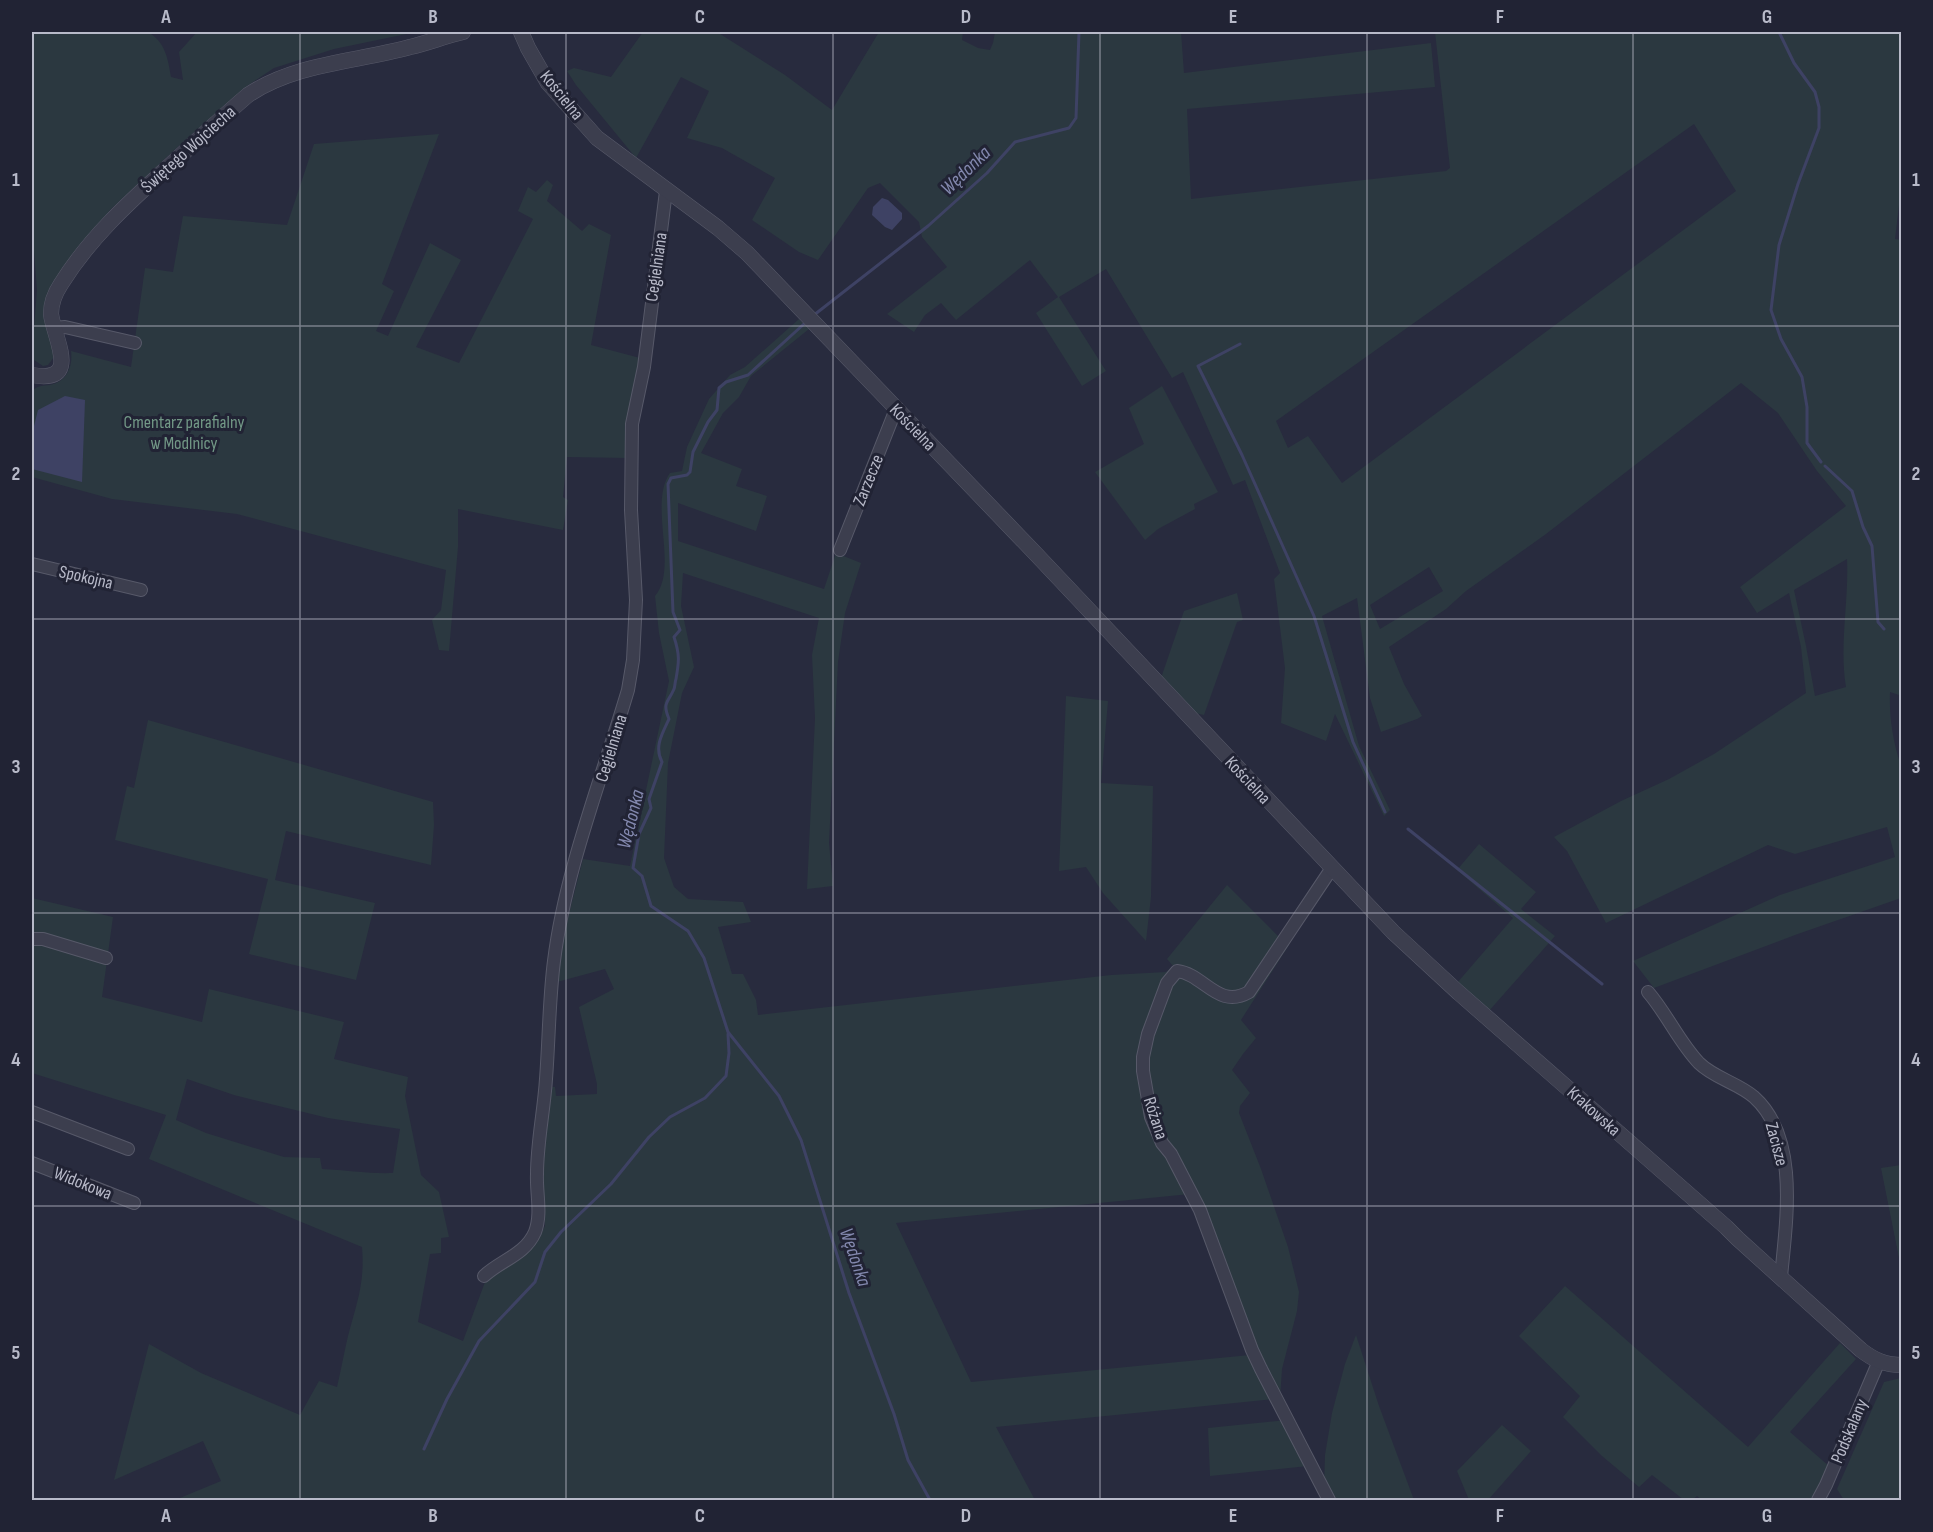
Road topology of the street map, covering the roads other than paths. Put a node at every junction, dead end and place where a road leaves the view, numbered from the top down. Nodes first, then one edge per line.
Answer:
1 (463, 32) edge
2 (521, 32) edge
3 (666, 191) junction
4 (54, 328) junction
5 (135, 343) dead end
6 (32, 375) edge
7 (896, 410) junction
8 (840, 550) dead end
9 (32, 564) edge
10 (141, 590) dead end
11 (1300, 835) joint
12 (1332, 868) junction
13 (32, 939) edge
14 (106, 958) dead end
15 (1648, 992) dead end
16 (32, 1112) edge
17 (128, 1149) dead end
18 (32, 1163) edge
19 (134, 1203) dead end
20 (484, 1276) dead end
21 (1780, 1277) junction
22 (1879, 1361) junction
23 (1902, 1365) edge
24 (1329, 1500) edge
25 (1818, 1500) edge

1 - 4 street, Świętego Wojciecha
2 - 3 street, Kościelna
3 - 7 street, Kościelna
3 - 20 street, Cegielniana
4 - 5 street
4 - 6 street, Świętego Wojciecha
7 - 8 street, Zarzecze
7 - 11 street, Kościelna
9 - 10 street, Spokojna
11 - 12 street, Krakowska
12 - 21 street, Krakowska
12 - 24 street, Różana
13 - 14 street
15 - 21 street, Zacisze
16 - 17 street
18 - 19 street, Widokowa
21 - 22 street, Krakowska
22 - 23 street, Krakowska
22 - 25 street, Podskalany

